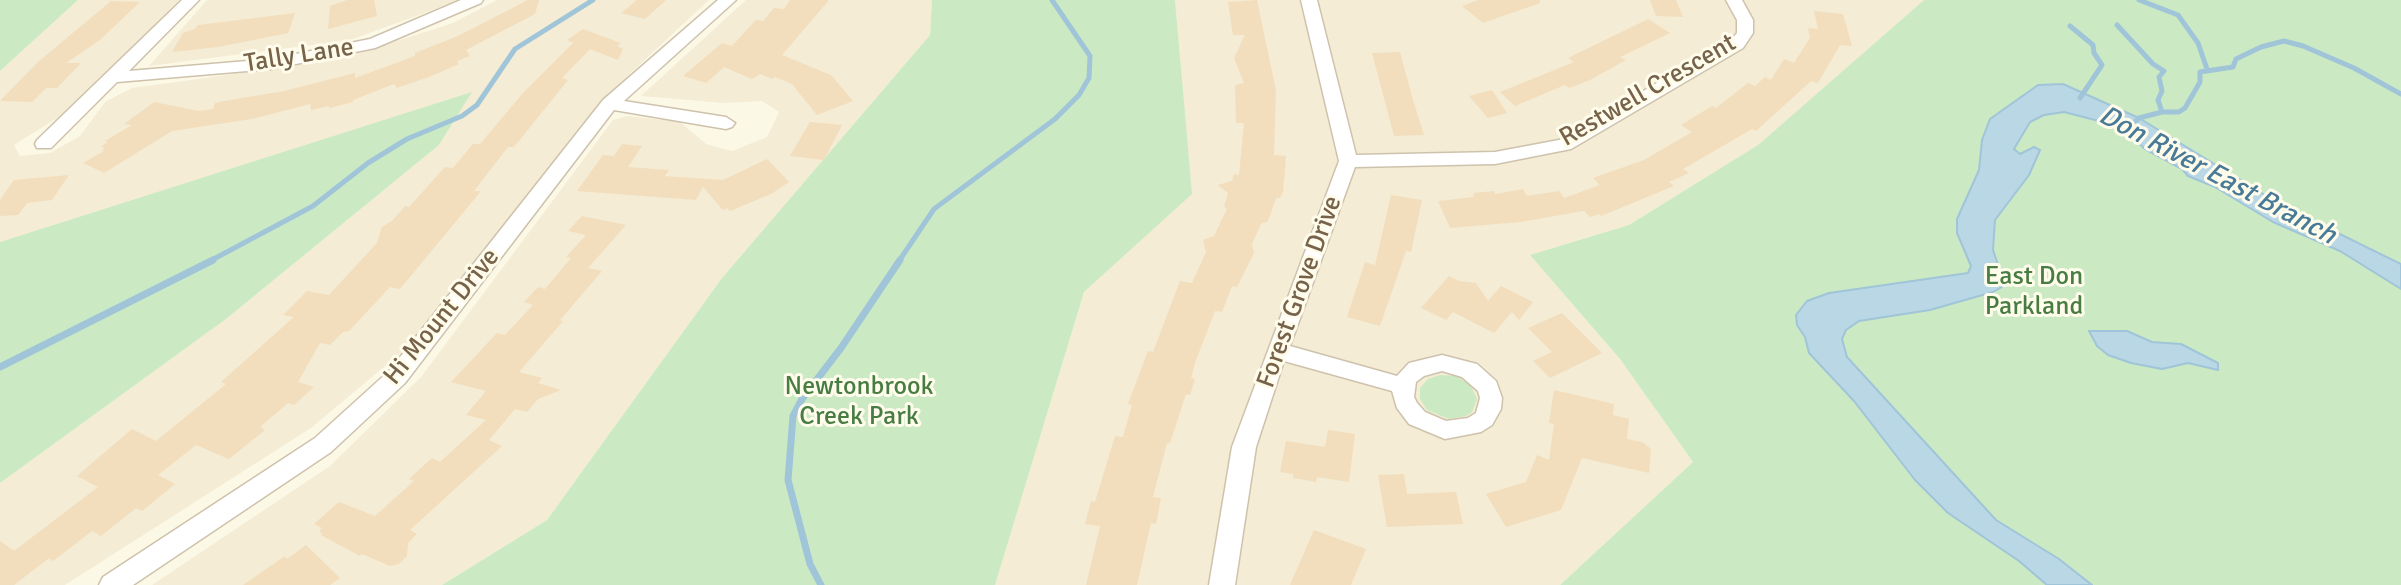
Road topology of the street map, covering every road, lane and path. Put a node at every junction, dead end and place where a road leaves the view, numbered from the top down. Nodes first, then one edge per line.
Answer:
1 (191, 0) edge
2 (475, 0) edge
3 (728, 0) edge
4 (1309, 0) edge
5 (1734, 0) edge
6 (115, 77) junction
7 (609, 104) junction
8 (726, 123) dead end
9 (44, 144) dead end
10 (1348, 161) junction
11 (1276, 351) junction
12 (1403, 386) dead end
13 (113, 585) edge
14 (1222, 585) edge

1 - 6 street
2 - 6 street, Tally Lane
3 - 7 street, Hi Mount Drive
4 - 10 street, Forest Grove Drive
5 - 10 street, Restwell Crescent
6 - 9 street
7 - 8 street
7 - 13 street, Hi Mount Drive
10 - 11 street, Forest Grove Drive
11 - 12 street
11 - 14 street, Forest Grove Drive

